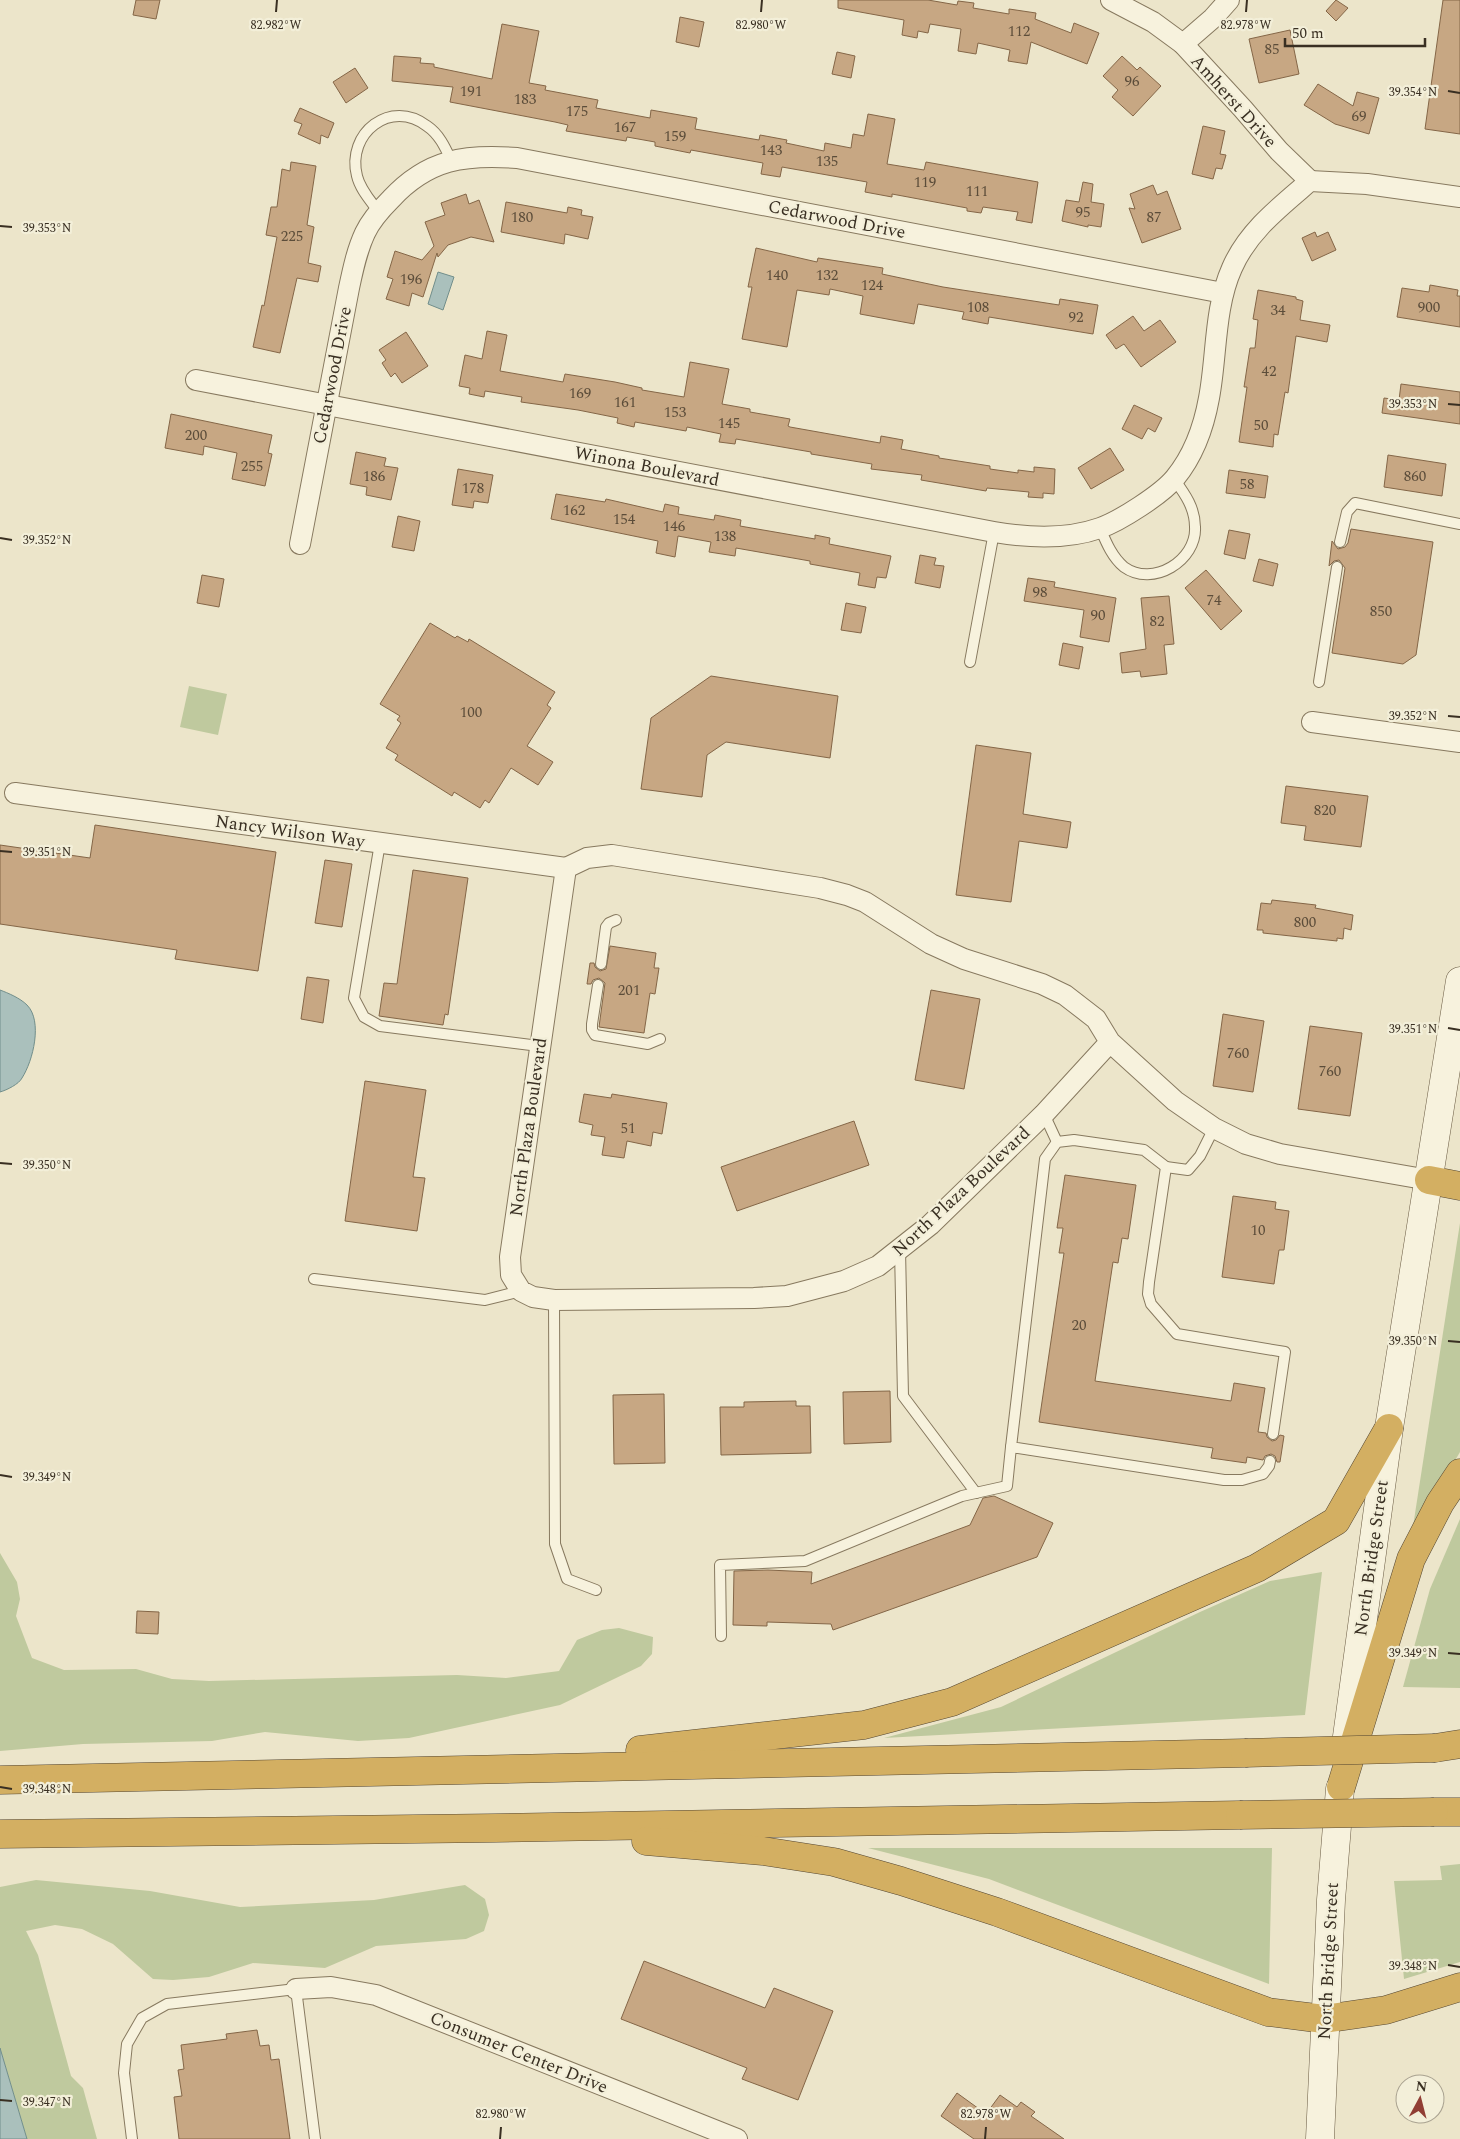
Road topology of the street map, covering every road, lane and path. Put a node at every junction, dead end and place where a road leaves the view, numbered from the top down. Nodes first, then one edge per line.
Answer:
1 (1111, 0) edge
2 (1228, 0) edge
3 (1183, 44) junction
4 (451, 160) junction
5 (1310, 181) junction
6 (1460, 197) edge
7 (378, 212) junction
8 (1223, 293) junction
9 (196, 380) dead end
10 (327, 404) junction
11 (1174, 479) junction
12 (1460, 524) edge
13 (1100, 528) junction
14 (994, 532) junction
15 (1340, 542) dead end
16 (300, 544) dead end
17 (1337, 567) dead end
18 (970, 662) dead end
19 (1319, 682) dead end
20 (1312, 722) dead end
21 (1460, 742) edge
22 (15, 793) dead end
23 (380, 843) junction
24 (566, 868) junction
25 (616, 920) dead end
26 (601, 964) dead end
27 (1460, 981) edge
28 (598, 985) dead end
29 (660, 1039) dead end
30 (1110, 1042) junction
31 (539, 1046) junction
32 (1044, 1114) junction
33 (1214, 1128) junction
34 (1057, 1142) junction
35 (1166, 1167) junction
36 (1429, 1180) junction
37 (1460, 1186) edge
38 (900, 1249) junction
39 (314, 1278) dead end
40 (521, 1291) junction
41 (554, 1300) junction
42 (1389, 1428) junction
43 (1273, 1434) dead end
44 (1011, 1447) junction
45 (1270, 1460) dead end
46 (1460, 1473) edge
47 (976, 1492) junction
48 (596, 1590) dead end
49 (721, 1636) dead end
50 (1452, 1748) edge
51 (440, 1770) junction
52 (6, 1780) edge
53 (1341, 1787) junction
54 (1447, 1812) edge
55 (495, 1828) junction
56 (0, 1834) edge
57 (1460, 1987) edge
58 (296, 1989) junction
59 (1324, 2019) junction
60 (726, 2137) edge
61 (132, 2139) edge
62 (315, 2139) edge
63 (1320, 2139) edge

1 - 3 street
2 - 3 street, Amherst Drive
3 - 5 street, Amherst Drive
4 - 7 street, Cedarwood Drive
4 - 7 lane
4 - 8 street, Cedarwood Drive
5 - 6 street
5 - 8 street, Winona Boulevard
7 - 10 street, Cedarwood Drive
8 - 11 street, Winona Boulevard
9 - 10 street, Winona Boulevard
10 - 14 street, Winona Boulevard
10 - 16 street, Cedarwood Drive
11 - 13 street, Winona Boulevard
11 - 13 lane
12 - 15 lane
13 - 14 street, Winona Boulevard
14 - 18 lane
17 - 19 lane
20 - 21 street
22 - 23 street, Nancy Wilson Way
23 - 24 street, Nancy Wilson Way
23 - 31 lane
24 - 30 street
24 - 31 street, North Plaza Boulevard
25 - 26 lane
27 - 36 main road, North Bridge Street
28 - 29 lane
30 - 32 street, North Plaza Boulevard
30 - 33 street
31 - 40 street, North Plaza Boulevard
32 - 34 lane
32 - 38 street, North Plaza Boulevard
33 - 35 lane
33 - 36 street
34 - 35 lane
34 - 44 lane
35 - 43 lane
36 - 37 highway
36 - 42 main road, North Bridge Street
38 - 41 street, North Plaza Boulevard
38 - 47 lane
39 - 40 lane
40 - 41 street, North Plaza Boulevard
41 - 48 lane
42 - 51 highway
42 - 53 main road, North Bridge Street
44 - 45 lane
44 - 47 lane
46 - 53 highway
47 - 49 lane
50 - 51 highway, bridge
51 - 52 highway
53 - 59 main road, North Bridge Street
54 - 55 highway, bridge
55 - 56 highway
55 - 59 highway
57 - 59 highway
58 - 60 street, Consumer Center Drive
58 - 61 lane
58 - 62 lane
59 - 63 main road, North Bridge Street

